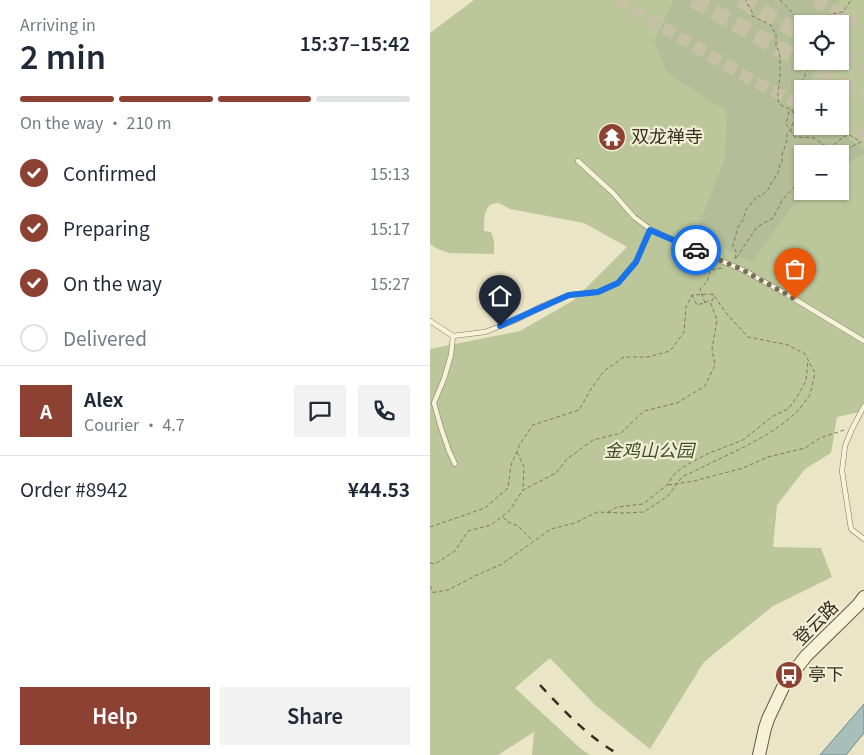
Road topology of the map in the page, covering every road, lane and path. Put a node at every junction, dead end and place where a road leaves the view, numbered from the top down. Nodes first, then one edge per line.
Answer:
1 (746, 0) edge
2 (780, 0) edge
3 (851, 0) edge
4 (795, 15) edge
5 (830, 15) edge
6 (806, 70) edge
7 (792, 110) junction
8 (790, 130) junction
9 (824, 145) edge
10 (833, 145) edge
11 (849, 148) edge
12 (578, 161) dead end
13 (794, 187) edge
14 (650, 230) junction
15 (735, 259) junction
16 (726, 263) junction
17 (713, 294) junction
18 (692, 295) junction
19 (710, 301) junction
20 (705, 303) junction
21 (430, 321) edge
22 (453, 336) junction
23 (864, 341) edge
24 (808, 360) junction
25 (864, 406) edge
26 (852, 428) junction
27 (517, 452) junction
28 (455, 464) dead end
29 (667, 485) junction
30 (523, 490) junction
31 (608, 512) junction
32 (502, 517) junction
33 (430, 527) edge
34 (864, 539) edge
35 (533, 541) junction
36 (430, 564) edge
37 (430, 586) edge
38 (431, 592) edge
39 (862, 601) edge
40 (759, 755) edge

1 - 7 path
2 - 4 path
3 - 5 path
6 - 7 path
7 - 8 path
7 - 8 path
8 - 9 path
8 - 15 path
10 - 11 path
12 - 14 lane
13 - 15 path
14 - 16 lane
14 - 22 lane
15 - 16 path
16 - 20 path
16 - 23 lane
17 - 18 path, bridge
17 - 19 path
17 - 24 path, bridge
18 - 20 path
18 - 27 path, bridge
19 - 20 path
19 - 30 path
21 - 22 lane
22 - 28 lane
24 - 29 path
24 - 31 path, bridge
25 - 26 lane
26 - 29 path
26 - 34 lane
27 - 30 path
27 - 33 path, bridge
29 - 31 path
30 - 32 path
31 - 35 path, bridge
32 - 35 path
32 - 36 path
35 - 38 path, bridge
37 - 38 path
39 - 40 street, 登云路

